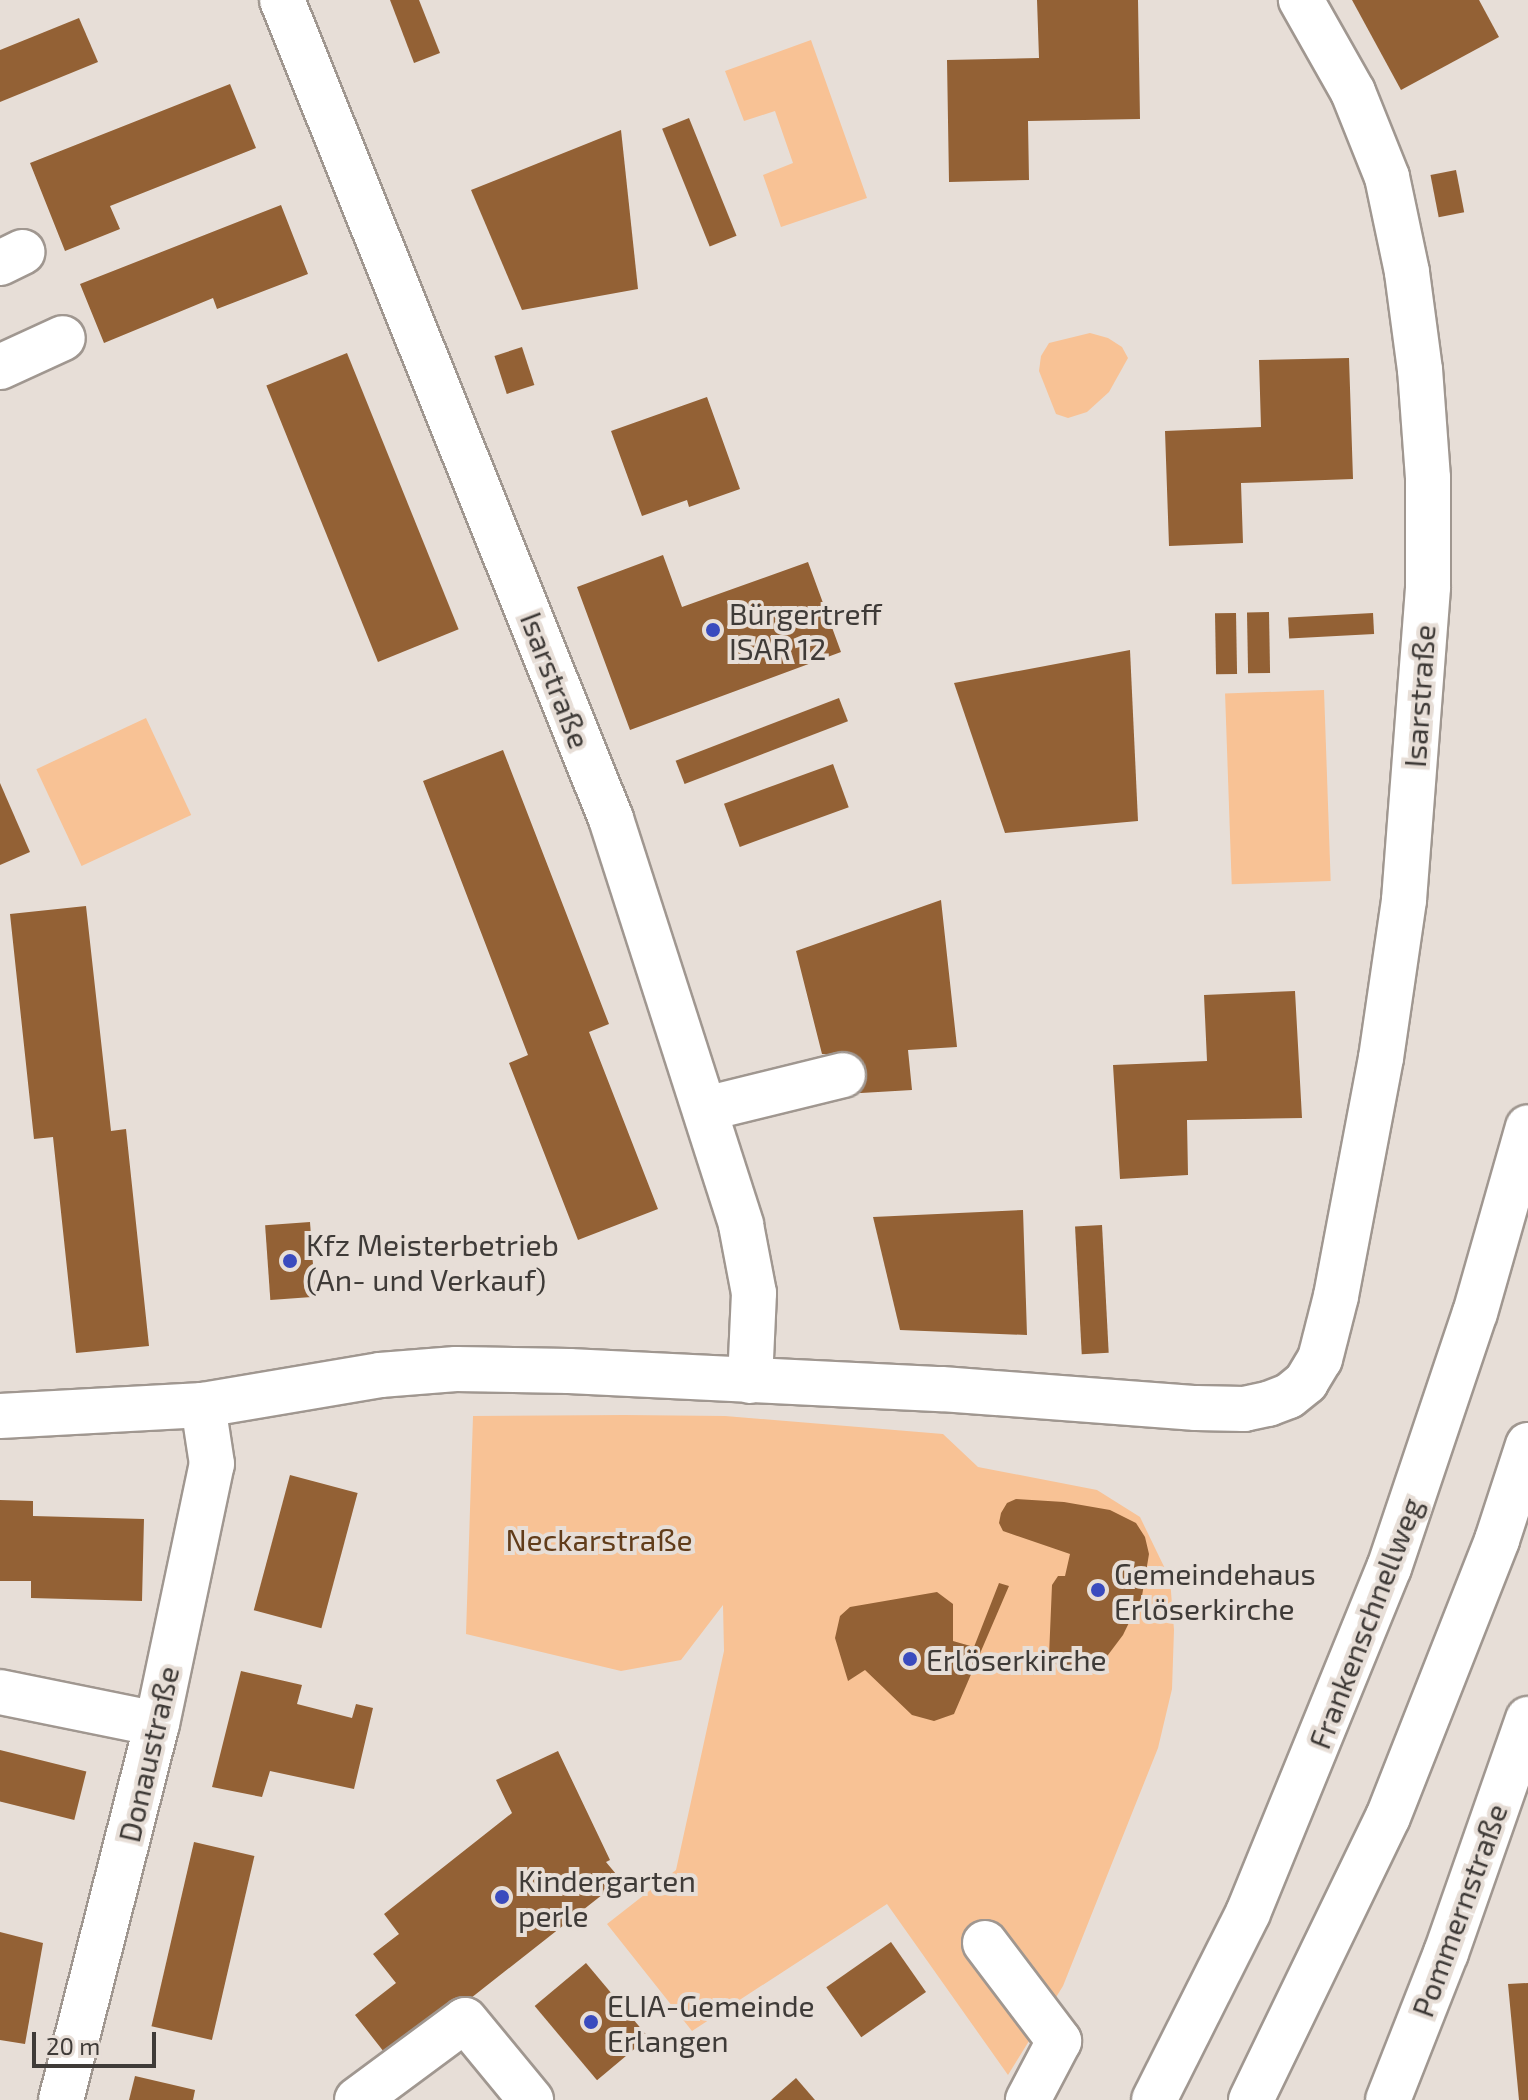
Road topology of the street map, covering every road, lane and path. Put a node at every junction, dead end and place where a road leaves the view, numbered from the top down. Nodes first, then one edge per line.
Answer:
1 (282, 0) edge
2 (1301, 0) edge
3 (63, 338) dead end
4 (0, 367) edge
5 (843, 1075) dead end
6 (705, 1109) junction
7 (1528, 1127) edge
8 (750, 1381) junction
9 (203, 1405) junction
10 (0, 1416) edge
11 (1528, 1445) edge
12 (0, 1692) edge
13 (1528, 1719) edge
14 (157, 1724) junction
15 (985, 1943) dead end
16 (61, 2100) edge
17 (357, 2100) edge
18 (531, 2100) edge
19 (1028, 2100) edge
20 (1154, 2100) edge
21 (1251, 2100) edge
22 (1388, 2100) edge

1 - 6 main road, Isarstraße
2 - 8 main road, Isarstraße
3 - 4 main road
5 - 6 main road
6 - 8 main road, Isarstraße
7 - 20 main road, Frankenschnellweg
8 - 9 main road
9 - 10 main road
9 - 14 main road, Donaustraße
11 - 21 main road
12 - 14 main road
13 - 22 main road, Pommernstraße
14 - 16 main road, Donaustraße
15 - 19 main road
17 - 18 main road

